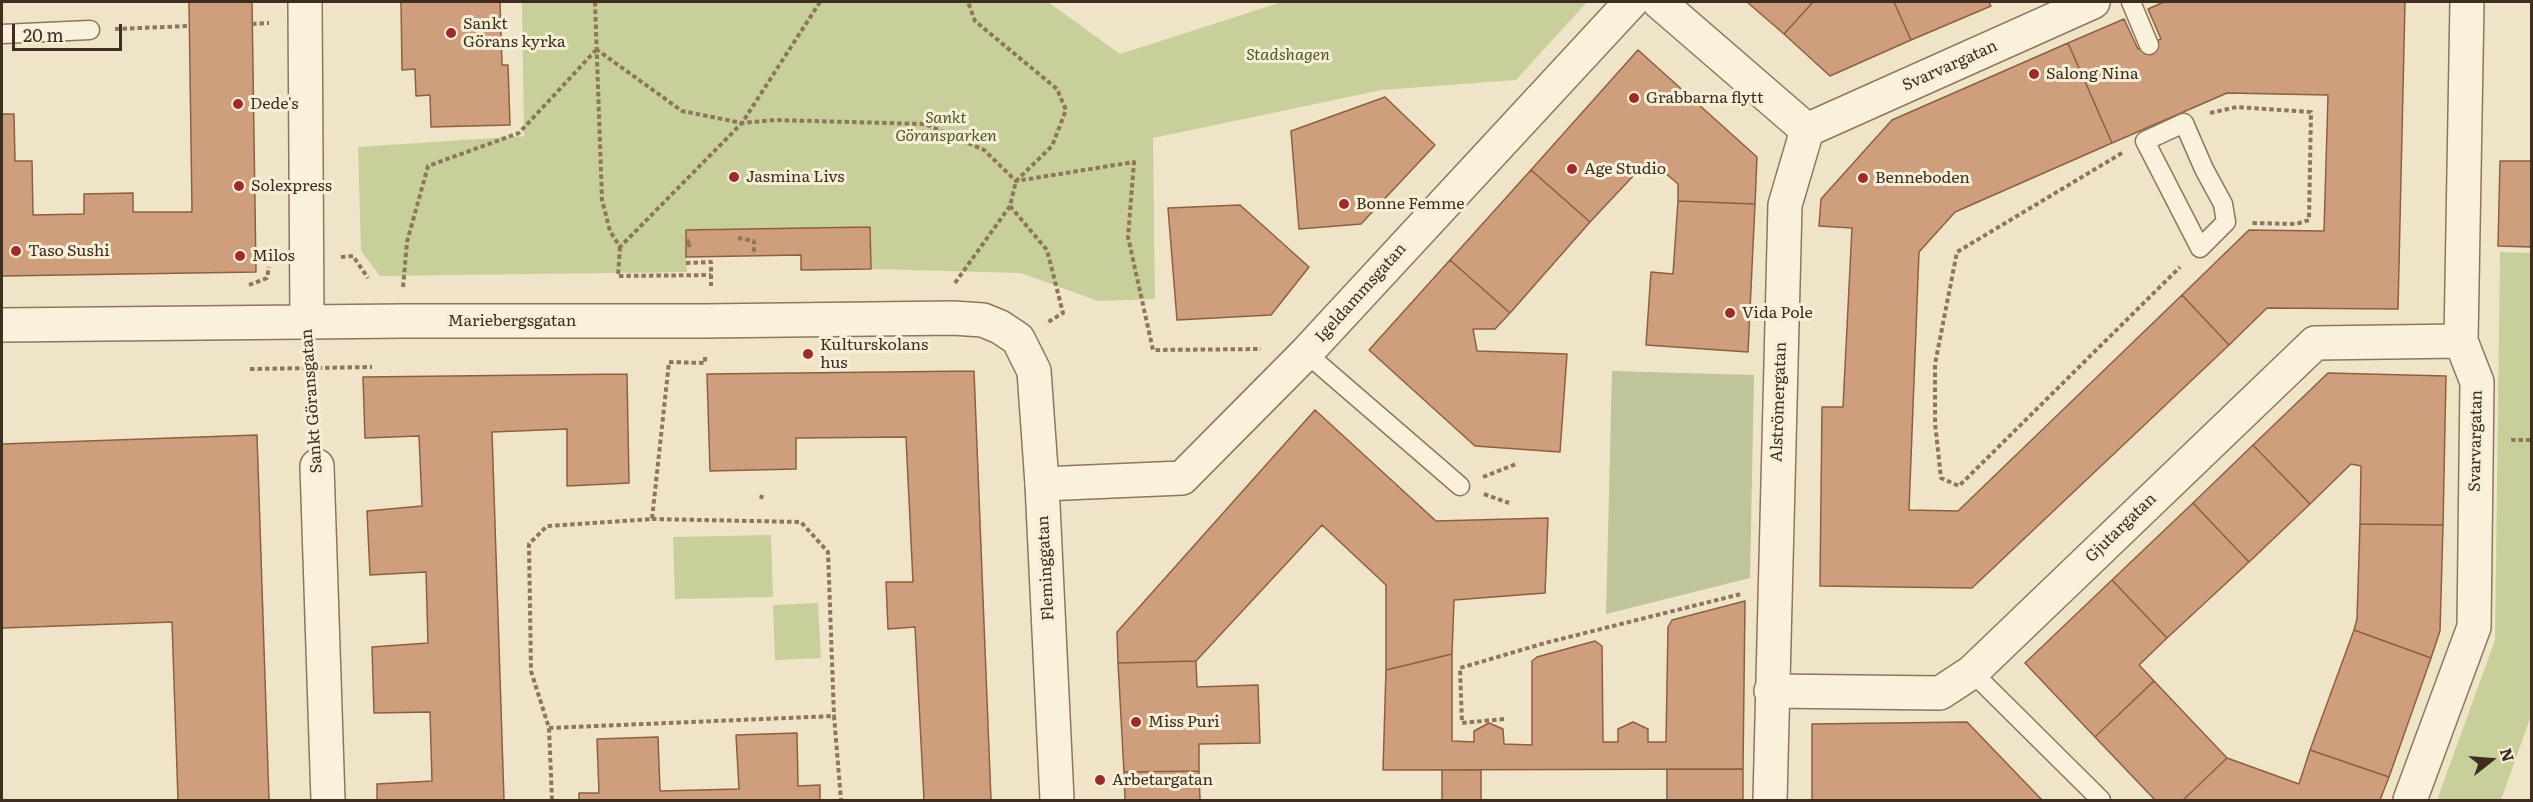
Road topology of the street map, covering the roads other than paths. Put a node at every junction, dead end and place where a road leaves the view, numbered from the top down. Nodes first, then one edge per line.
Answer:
1 (305, 2) edge
2 (1631, 2) edge
3 (1659, 2) edge
4 (2093, 2) edge
5 (2131, 2) edge
6 (2467, 2) edge
7 (90, 30) road end
8 (2, 34) edge
9 (2149, 45) dead end
10 (1807, 130) junction
11 (2200, 248) joint
12 (307, 322) junction
13 (2, 325) edge
14 (1018, 339) joint
15 (2461, 341) junction
16 (1306, 353) junction
17 (317, 466) road end
18 (1042, 484) junction
19 (1460, 486) road end
20 (1972, 672) junction
21 (1771, 691) junction
22 (328, 801) edge
23 (1057, 801) edge
24 (1770, 801) edge
25 (2101, 801) edge
26 (2410, 801) edge

1 - 12 street, Sankt Göransgatan
2 - 16 street, Igeldammsgatan
3 - 10 street
4 - 10 street, Svarvargatan
5 - 9 lane
6 - 15 street, Svarvargatan
7 - 8 lane
10 - 21 street, Alströmergatan
11 - 11 lane
12 - 13 street, Mariebergsgatan
12 - 14 street, Mariebergsgatan
14 - 18 street, Fleminggatan
15 - 20 street, Gjutargatan
15 - 26 street, Svarvargatan
16 - 18 street, Igeldammsgatan
16 - 19 lane
17 - 22 street, Sankt Göransgatan
18 - 23 street, Fleminggatan
20 - 21 street, Gjutargatan
20 - 25 lane
21 - 24 street, Alströmergatan

